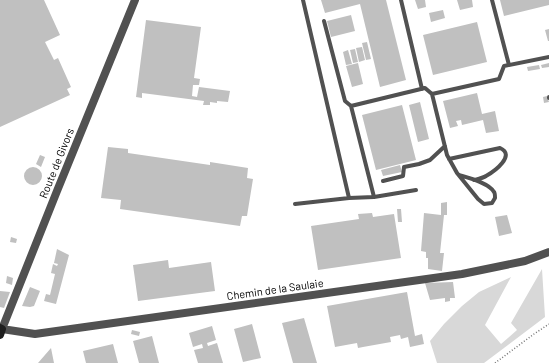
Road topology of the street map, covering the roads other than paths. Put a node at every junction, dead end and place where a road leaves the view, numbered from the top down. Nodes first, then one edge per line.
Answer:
1 (135, 0) edge
2 (304, 0) edge
3 (401, 0) edge
4 (492, 0) edge
5 (324, 22) dead end
6 (549, 57) edge
7 (509, 65) junction
8 (422, 89) junction
9 (432, 94) junction
10 (351, 106) junction
11 (445, 146) junction
12 (450, 159) junction
13 (459, 175) junction
14 (474, 180) junction
15 (383, 181) dead end
16 (416, 190) dead end
17 (374, 197) junction
18 (349, 198) junction
19 (295, 204) dead end
20 (549, 252) edge
21 (1, 331) edge

1 - 21 street, Route de Givors
2 - 18 lane
3 - 8 lane
4 - 7 lane
5 - 10 lane
6 - 7 lane
7 - 9 lane
8 - 9 lane
8 - 10 lane
9 - 11 lane
10 - 17 lane
11 - 12 lane
11 - 15 lane
12 - 13 lane
12 - 14 lane
13 - 14 lane
13 - 14 lane
16 - 17 lane
17 - 18 lane
18 - 19 lane
20 - 21 street, Chemin de la Saulaie

